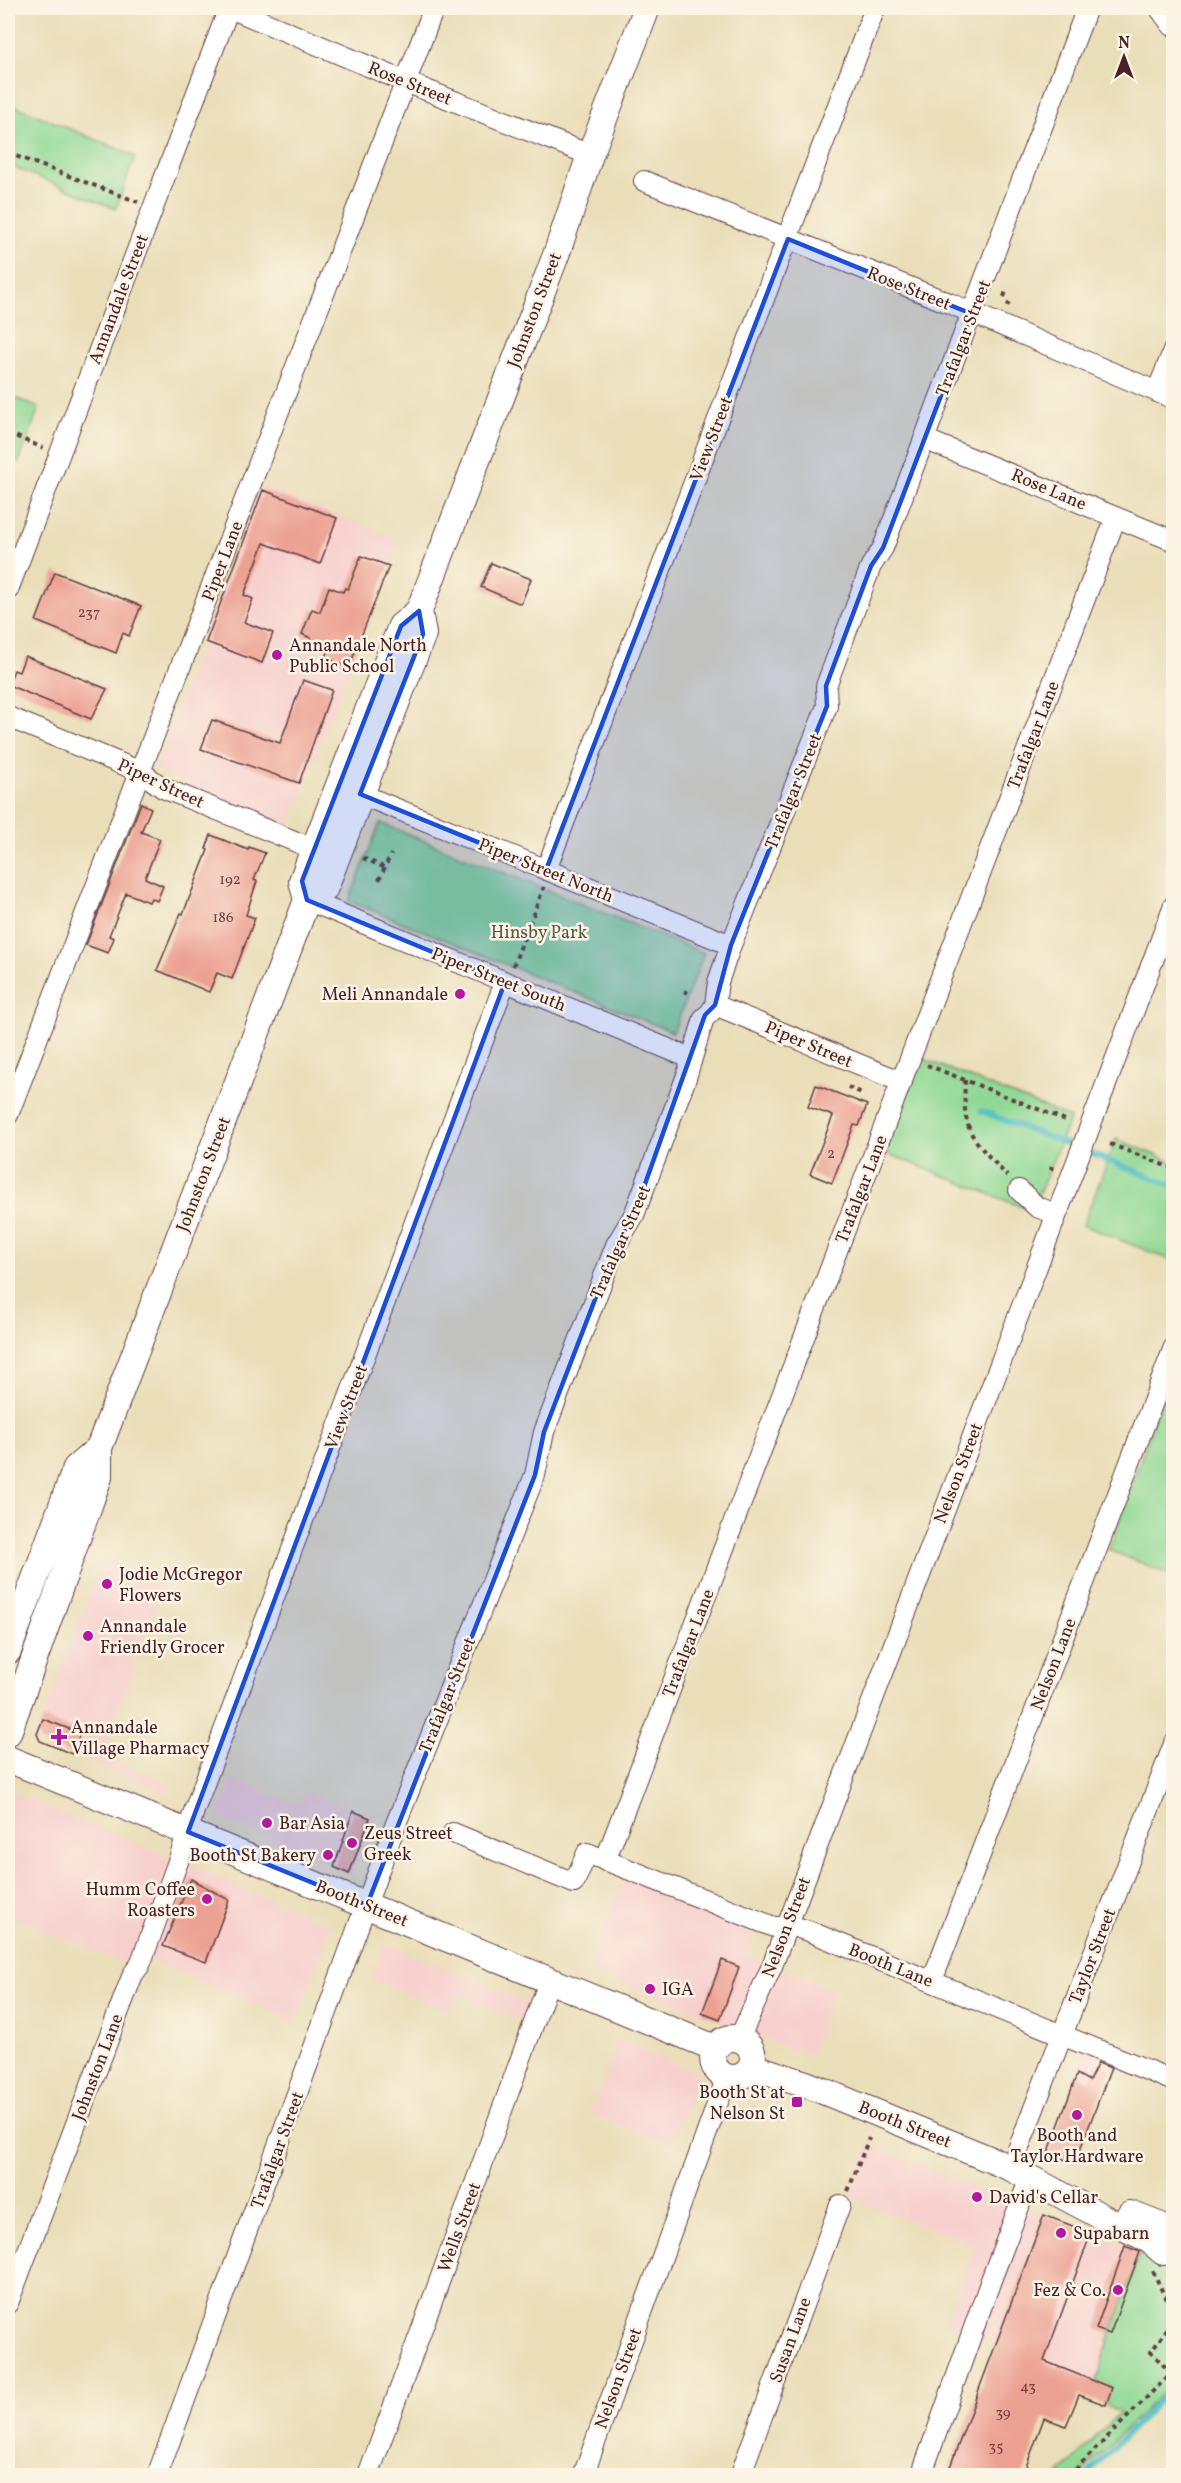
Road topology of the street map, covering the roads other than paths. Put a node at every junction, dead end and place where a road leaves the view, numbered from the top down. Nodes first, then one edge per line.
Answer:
1 (230, 8) edge
2 (434, 8) edge
3 (647, 8) edge
4 (875, 8) edge
5 (1088, 10) edge
6 (406, 82) junction
7 (590, 155) junction
8 (644, 181) dead end
9 (788, 239) junction
10 (972, 314) junction
11 (1173, 349) edge
12 (1165, 395) edge
13 (924, 438) junction
14 (1116, 517) junction
15 (1173, 541) edge
16 (8, 590) edge
17 (419, 611) junction
18 (8, 717) edge
19 (141, 772) junction
20 (360, 794) junction
21 (314, 849) junction
22 (546, 877) junction
23 (307, 900) junction
24 (1173, 905) edge
25 (731, 945) junction
26 (508, 976) junction
27 (715, 1005) junction
28 (690, 1058) junction
29 (902, 1082) junction
30 (8, 1115) edge
31 (1019, 1190) road end
32 (1056, 1214) junction
33 (1173, 1347) edge
34 (99, 1448) junction
35 (8, 1651) edge
36 (8, 1733) edge
37 (1173, 1744) edge
38 (8, 1759) edge
39 (188, 1832) junction
40 (453, 1833) dead end
41 (605, 1861) junction
42 (367, 1905) junction
43 (786, 1927) junction
44 (550, 1979) junction
45 (932, 1982) junction
46 (1062, 2035) junction
47 (740, 2039) junction
48 (715, 2048) junction
49 (751, 2066) junction
50 (727, 2077) junction
51 (1173, 2081) edge
52 (1021, 2173) junction
53 (840, 2205) road end
54 (1168, 2250) edge
55 (8, 2303) edge
56 (157, 2475) edge
57 (368, 2475) edge
58 (583, 2475) edge
59 (740, 2475) edge
60 (921, 2475) edge

1 - 6 street, Rose Street
1 - 16 street, Annandale Street
2 - 6 street, Piper Lane
3 - 7 main road, Johnston Street
4 - 9 street, View Street
5 - 10 street, Trafalgar Street
6 - 7 street, Rose Street
6 - 19 street, Piper Lane
7 - 17 main road, Johnston Street
8 - 9 street, Rose Street
9 - 10 street, Rose Street
9 - 22 street, View Street
10 - 12 street, Rose Street
10 - 13 street, Trafalgar Street
11 - 12 street
13 - 14 street, Rose Lane
13 - 25 street, Trafalgar Street
14 - 15 street, Rose Lane
14 - 29 street, Trafalgar Lane
17 - 20 main road, Johnston Street
17 - 21 main road, Johnston Street
18 - 19 street, Piper Street
19 - 21 street, Piper Street
19 - 30 street, Piper Lane
20 - 22 street, Piper Street North
20 - 23 main road, Johnston Street
21 - 23 main road, Johnston Street
22 - 25 street, Piper Street North
23 - 26 street, Piper Street South
23 - 34 main road, Johnston Street
24 - 32 street, Nelson Street
25 - 27 street, Trafalgar Street
26 - 28 street, Piper Street South
26 - 39 street, View Street
27 - 28 street, Trafalgar Street
27 - 29 street, Piper Street
28 - 42 street, Trafalgar Street
29 - 41 street, Trafalgar Lane
31 - 32 street
32 - 43 street, Nelson Street
33 - 45 street, Nelson Lane
34 - 35 main road, Johnston Street
34 - 36 main road, Johnston Street
37 - 46 street, Taylor Street
38 - 39 main road, Booth Street
39 - 42 main road, Booth Street
39 - 55 street, Johnston Lane
40 - 41 street
41 - 43 street, Booth Lane
42 - 44 main road, Booth Street
42 - 56 street, Trafalgar Street
43 - 45 street, Booth Lane
43 - 47 street, Nelson Street
44 - 48 main road, Booth Street
44 - 57 street, Wells Street
45 - 46 street, Booth Lane
46 - 51 street, Booth Lane
46 - 52 street, Taylor Street
47 - 48 main road
47 - 49 main road
48 - 50 main road
49 - 50 main road
49 - 52 main road, Booth Street
50 - 58 street, Nelson Street
52 - 54 main road, Booth Street
52 - 60 street, Taylor Street
53 - 59 street, Susan Lane

